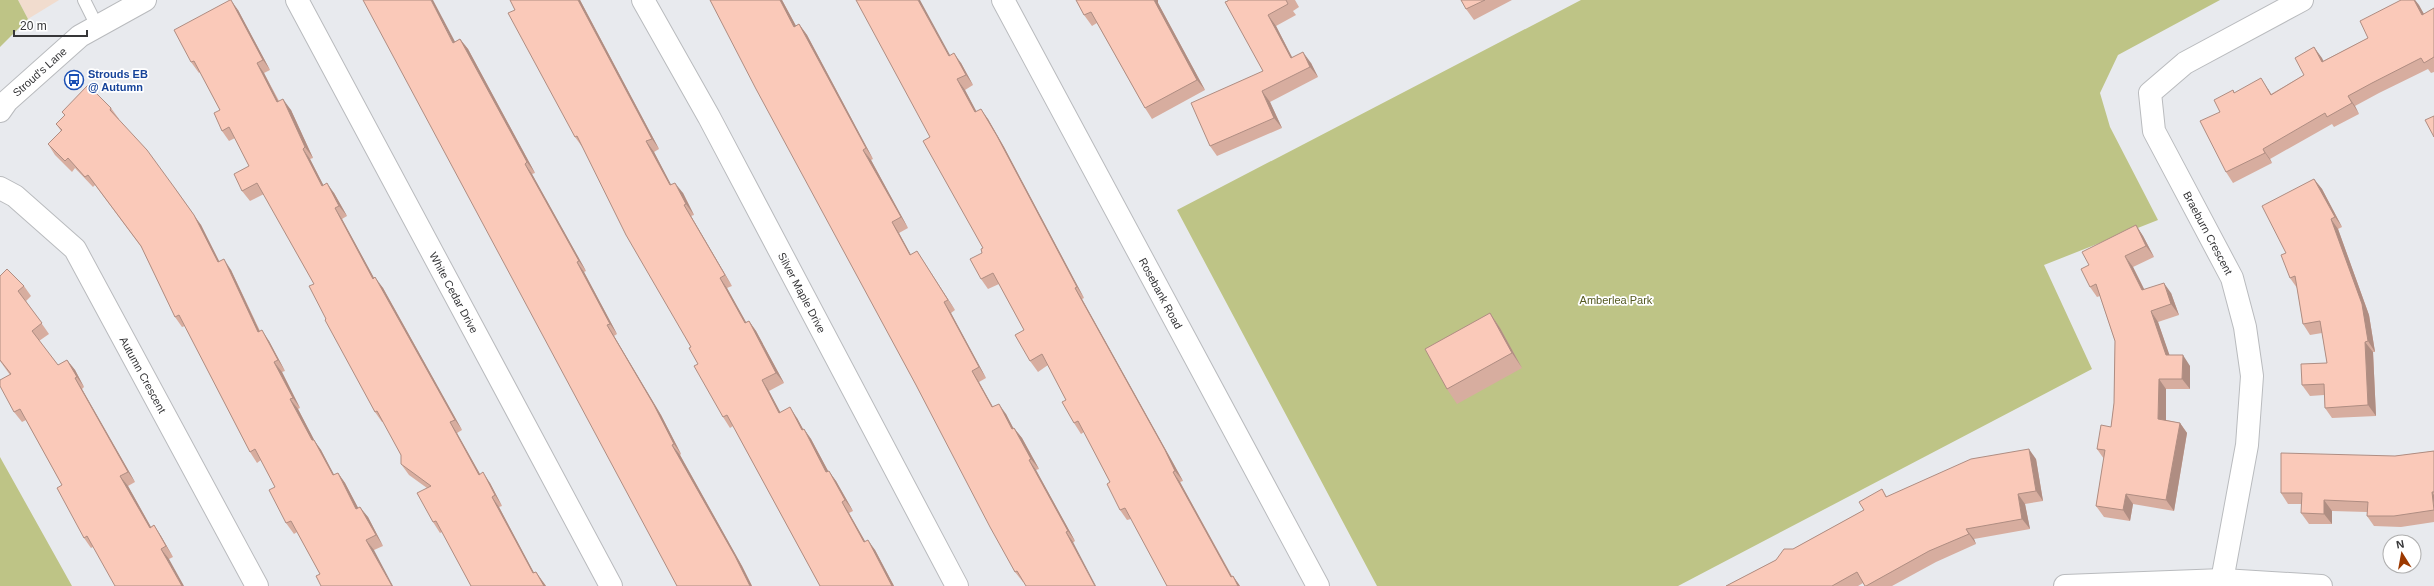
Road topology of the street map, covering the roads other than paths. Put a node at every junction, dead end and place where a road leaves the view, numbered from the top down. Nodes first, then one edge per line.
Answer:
1 (84, 0) edge
2 (145, 0) edge
3 (297, 0) edge
4 (643, 0) edge
5 (1003, 0) edge
6 (2302, 0) edge
7 (97, 26) junction
8 (0, 111) edge
9 (0, 188) edge
10 (2222, 583) edge
11 (257, 586) edge
12 (611, 586) edge
13 (957, 586) edge
14 (1318, 586) edge
15 (2065, 586) edge
16 (2321, 586) edge

1 - 7 lane
2 - 7 street, Stroud's Lane
3 - 12 street, White Cedar Drive
4 - 13 street, Silver Maple Drive
5 - 14 street, Rosebank Road
6 - 10 street, Braeburn Crescent
7 - 8 street, Stroud's Lane
9 - 11 street, Autumn Crescent
10 - 15 street
10 - 16 street

